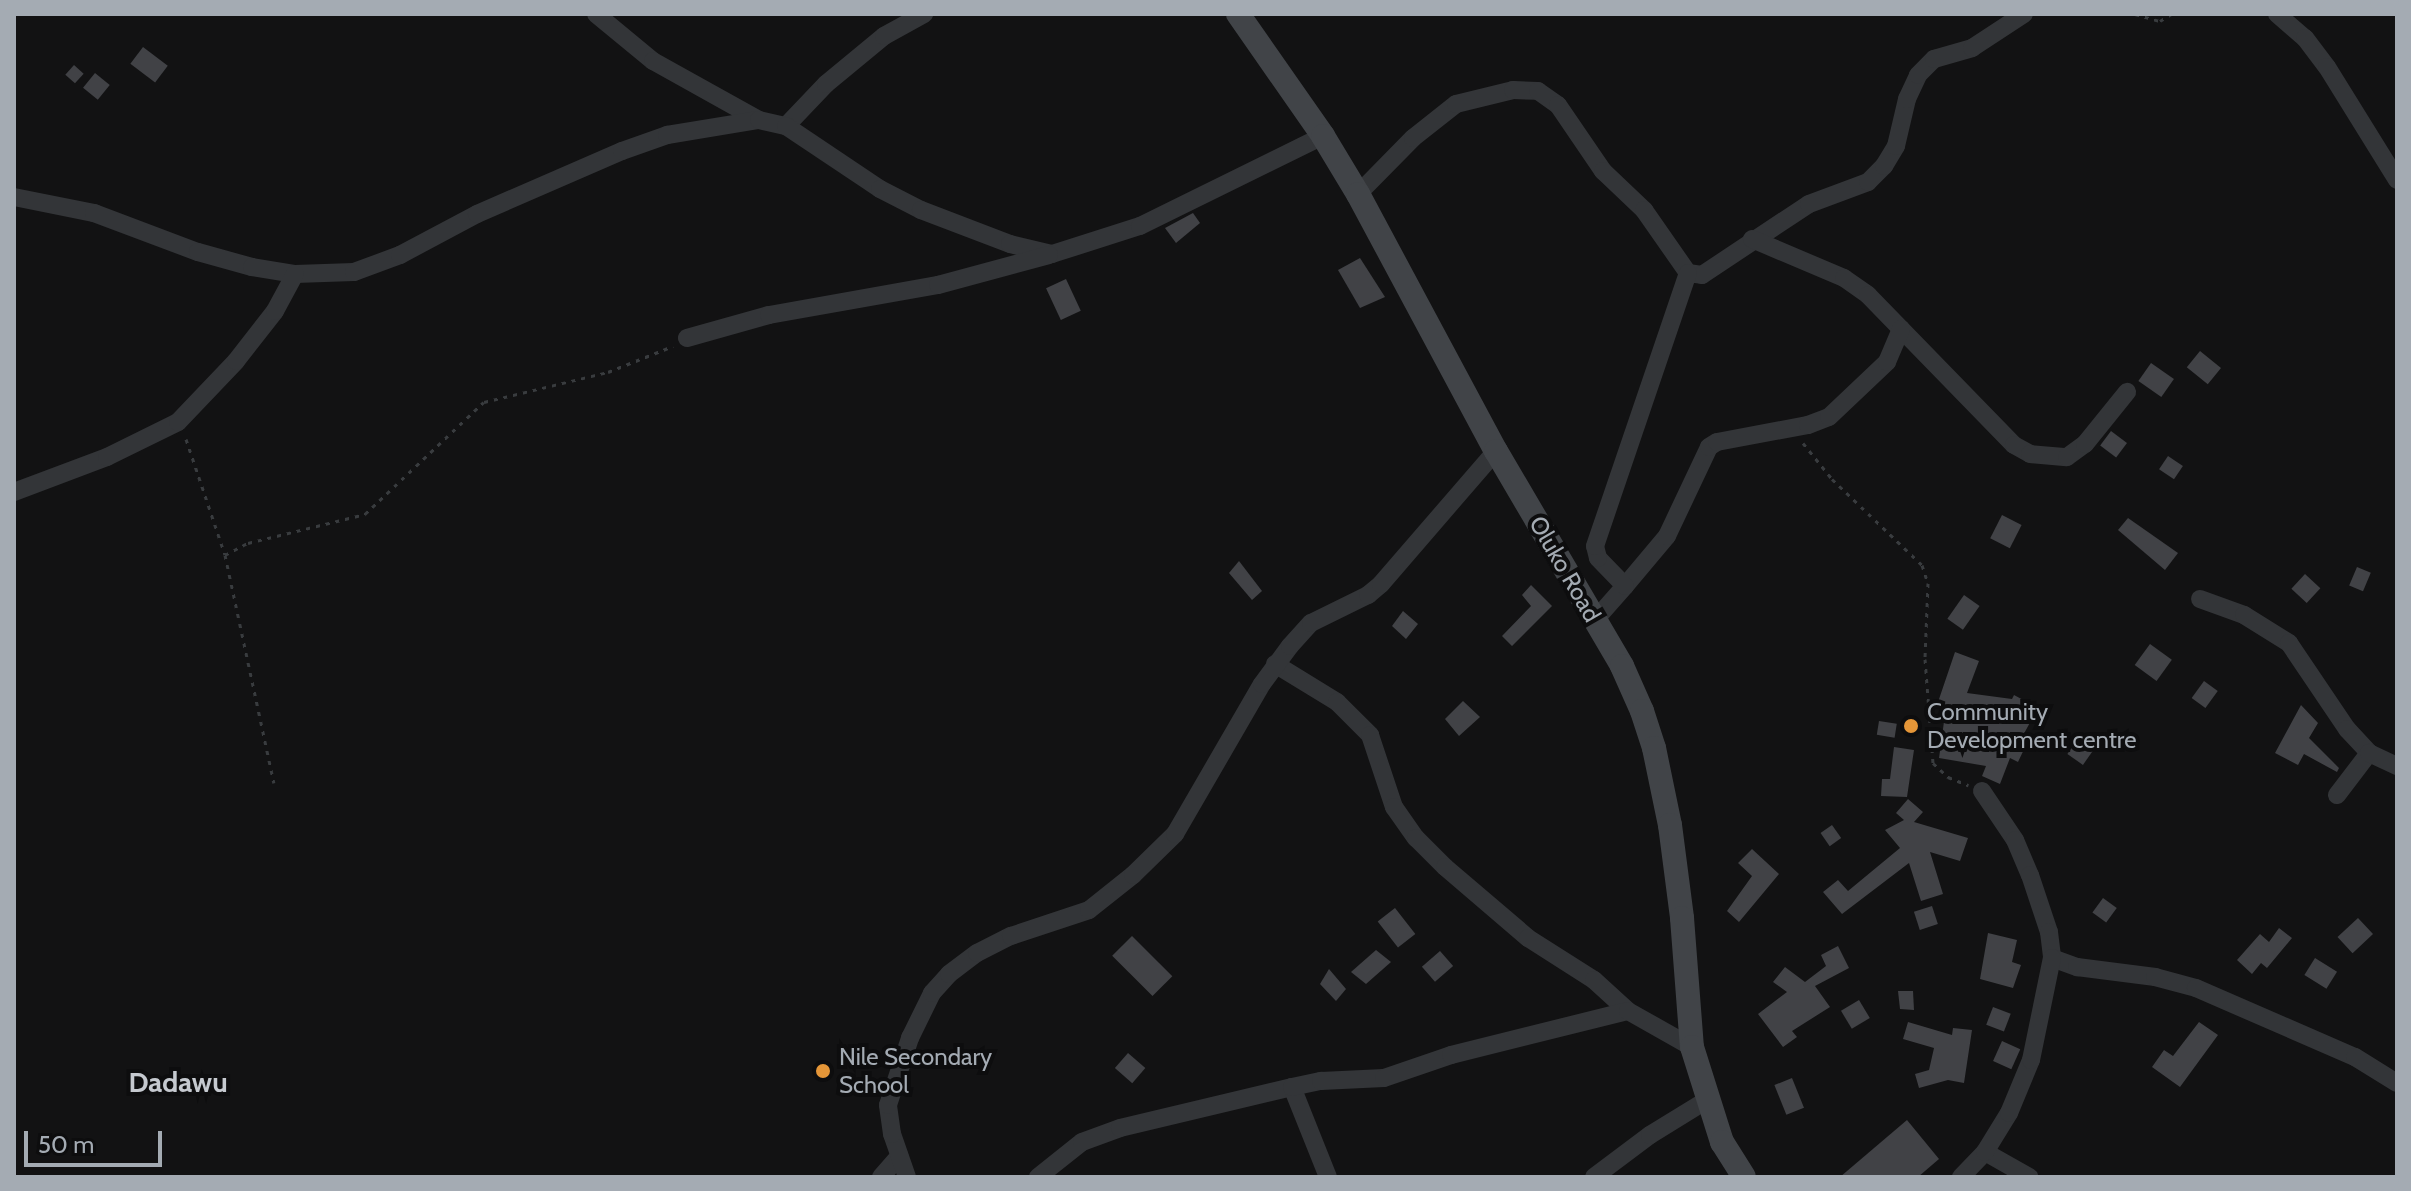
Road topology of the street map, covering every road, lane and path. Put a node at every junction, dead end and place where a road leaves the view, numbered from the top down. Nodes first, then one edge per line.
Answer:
1 (596, 14) edge
2 (924, 14) edge
3 (1238, 14) edge
4 (2024, 14) edge
5 (2135, 14) edge
6 (2171, 14) edge
7 (2277, 14) edge
8 (759, 120) junction
9 (786, 126) junction
10 (1323, 136) junction
11 (2397, 180) edge
12 (1358, 194) junction
13 (14, 197) edge
14 (1752, 239) junction
15 (1052, 254) junction
16 (1688, 273) junction
17 (295, 274) junction
18 (1901, 329) junction
19 (687, 338) joint
20 (2127, 392) dead end
21 (178, 422) junction
22 (1790, 428) junction
23 (1496, 451) junction
24 (14, 492) edge
25 (225, 555) junction
26 (1625, 586) junction
27 (2200, 599) dead end
28 (1595, 620) junction
29 (1275, 664) junction
30 (2369, 753) junction
31 (2397, 766) edge
32 (274, 783) dead end
33 (1982, 791) joint
34 (2337, 795) dead end
35 (2052, 958) junction
36 (1628, 1011) junction
37 (1692, 1047) junction
38 (2397, 1083) edge
39 (1292, 1087) junction
40 (1707, 1100) junction
41 (1985, 1152) junction
42 (899, 1156) junction
43 (881, 1177) edge
44 (907, 1177) edge
45 (1038, 1177) edge
46 (1328, 1177) edge
47 (1594, 1177) edge
48 (1744, 1177) edge
49 (1961, 1177) edge
50 (2029, 1177) edge

1 - 8 street
2 - 9 street
3 - 10 main road, Oluko Road
4 - 14 street
5 - 6 path
7 - 11 street
8 - 9 street
8 - 17 street
9 - 15 street
10 - 12 main road, Oluko Road
10 - 15 street
12 - 16 street
12 - 23 main road, Oluko Road
13 - 17 street
14 - 16 street
14 - 18 street
15 - 19 street
16 - 26 street
17 - 21 street
18 - 20 street
18 - 22 street
19 - 25 path
21 - 24 street
21 - 25 path
22 - 26 street
22 - 33 path
23 - 28 main road, Oluko Road
23 - 29 street
25 - 32 path
26 - 28 street
27 - 30 street
28 - 37 main road, Oluko Road
29 - 36 street
29 - 42 street
30 - 31 street
30 - 34 street
33 - 35 street
35 - 38 street
35 - 41 street
36 - 37 street
36 - 39 street
37 - 40 main road, Oluko Road
39 - 45 street
39 - 46 street
40 - 47 street
40 - 48 main road, Oluko Road
41 - 49 street
41 - 50 street
42 - 43 street
42 - 44 street

